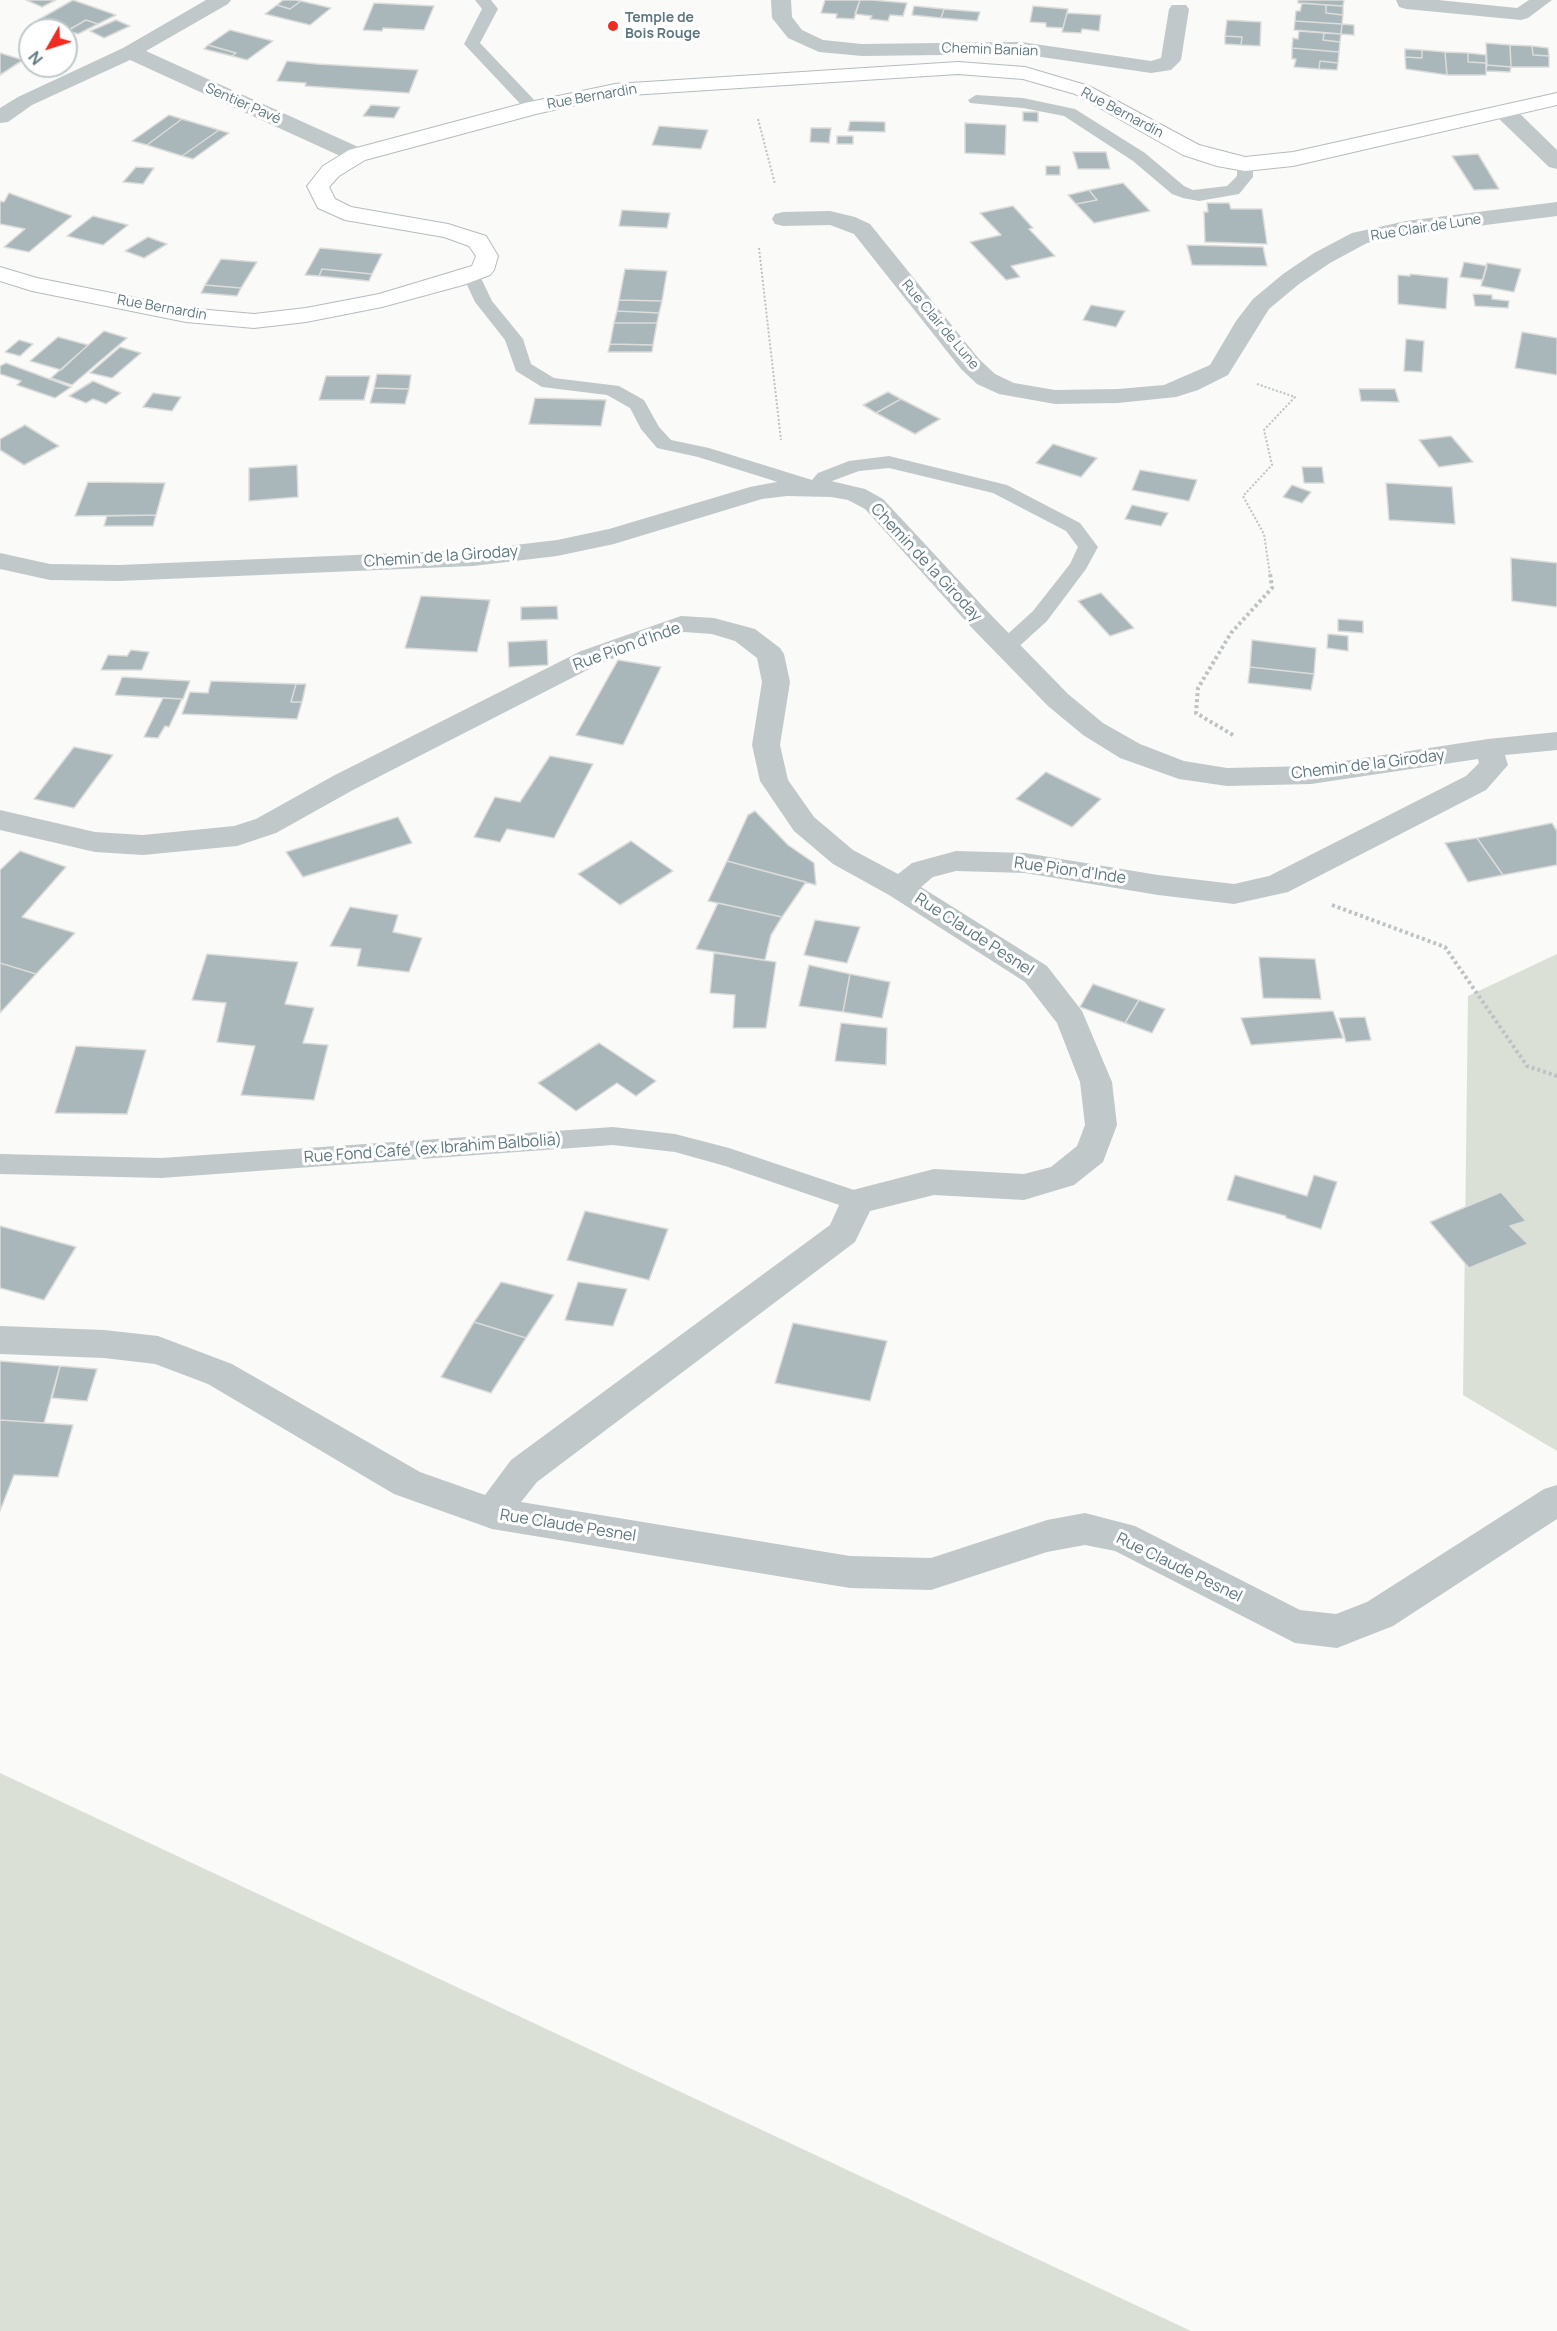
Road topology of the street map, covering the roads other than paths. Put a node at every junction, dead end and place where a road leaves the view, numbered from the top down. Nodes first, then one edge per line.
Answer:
1 (221, 0) edge
2 (483, 0) edge
3 (781, 0) edge
4 (1406, 0) edge
5 (1542, 0) edge
6 (1179, 9) dead end
7 (130, 52) junction
8 (1557, 99) edge
9 (976, 100) dead end
10 (533, 108) junction
11 (1504, 111) junction
12 (0, 117) edge
13 (357, 155) junction
14 (1557, 162) edge
15 (1245, 164) junction
16 (1557, 209) edge
17 (783, 219) road end
18 (0, 274) edge
19 (471, 274) junction
20 (816, 488) junction
21 (0, 561) edge
22 (1006, 647) junction
23 (1557, 741) edge
24 (1488, 748) junction
25 (0, 820) edge
26 (900, 888) junction
27 (0, 1164) edge
28 (857, 1201) junction
29 (0, 1340) edge
30 (1557, 1500) edge
31 (492, 1514) junction

1 - 7 street
2 - 10 lane
3 - 6 street, Chemin Banian
4 - 5 street
7 - 12 street
7 - 13 street, Sentier Pavé
8 - 11 main road, Rue Bernardin
9 - 15 lane
10 - 13 main road, Rue Bernardin
10 - 15 main road, Rue Bernardin
11 - 14 street
11 - 15 main road, Rue Bernardin
13 - 19 main road, Rue Bernardin
16 - 17 street, Rue Clair de Lune
18 - 19 main road, Rue Bernardin
19 - 20 lane
20 - 21 street, Chemin de la Giroday
20 - 22 street, Chemin de la Giroday
20 - 22 lane
22 - 24 street, Chemin de la Giroday
23 - 24 street, Chemin de la Giroday
24 - 26 street, Rue Pion d'Inde
25 - 26 street, Rue Pion d'Inde
26 - 28 street, Rue Claude Pesnel
27 - 28 lane, Rue Fond Café (ex Ibrahim Balbolia)
28 - 31 street, Rue Claude Pesnel
29 - 31 street
30 - 31 street, Rue Claude Pesnel

